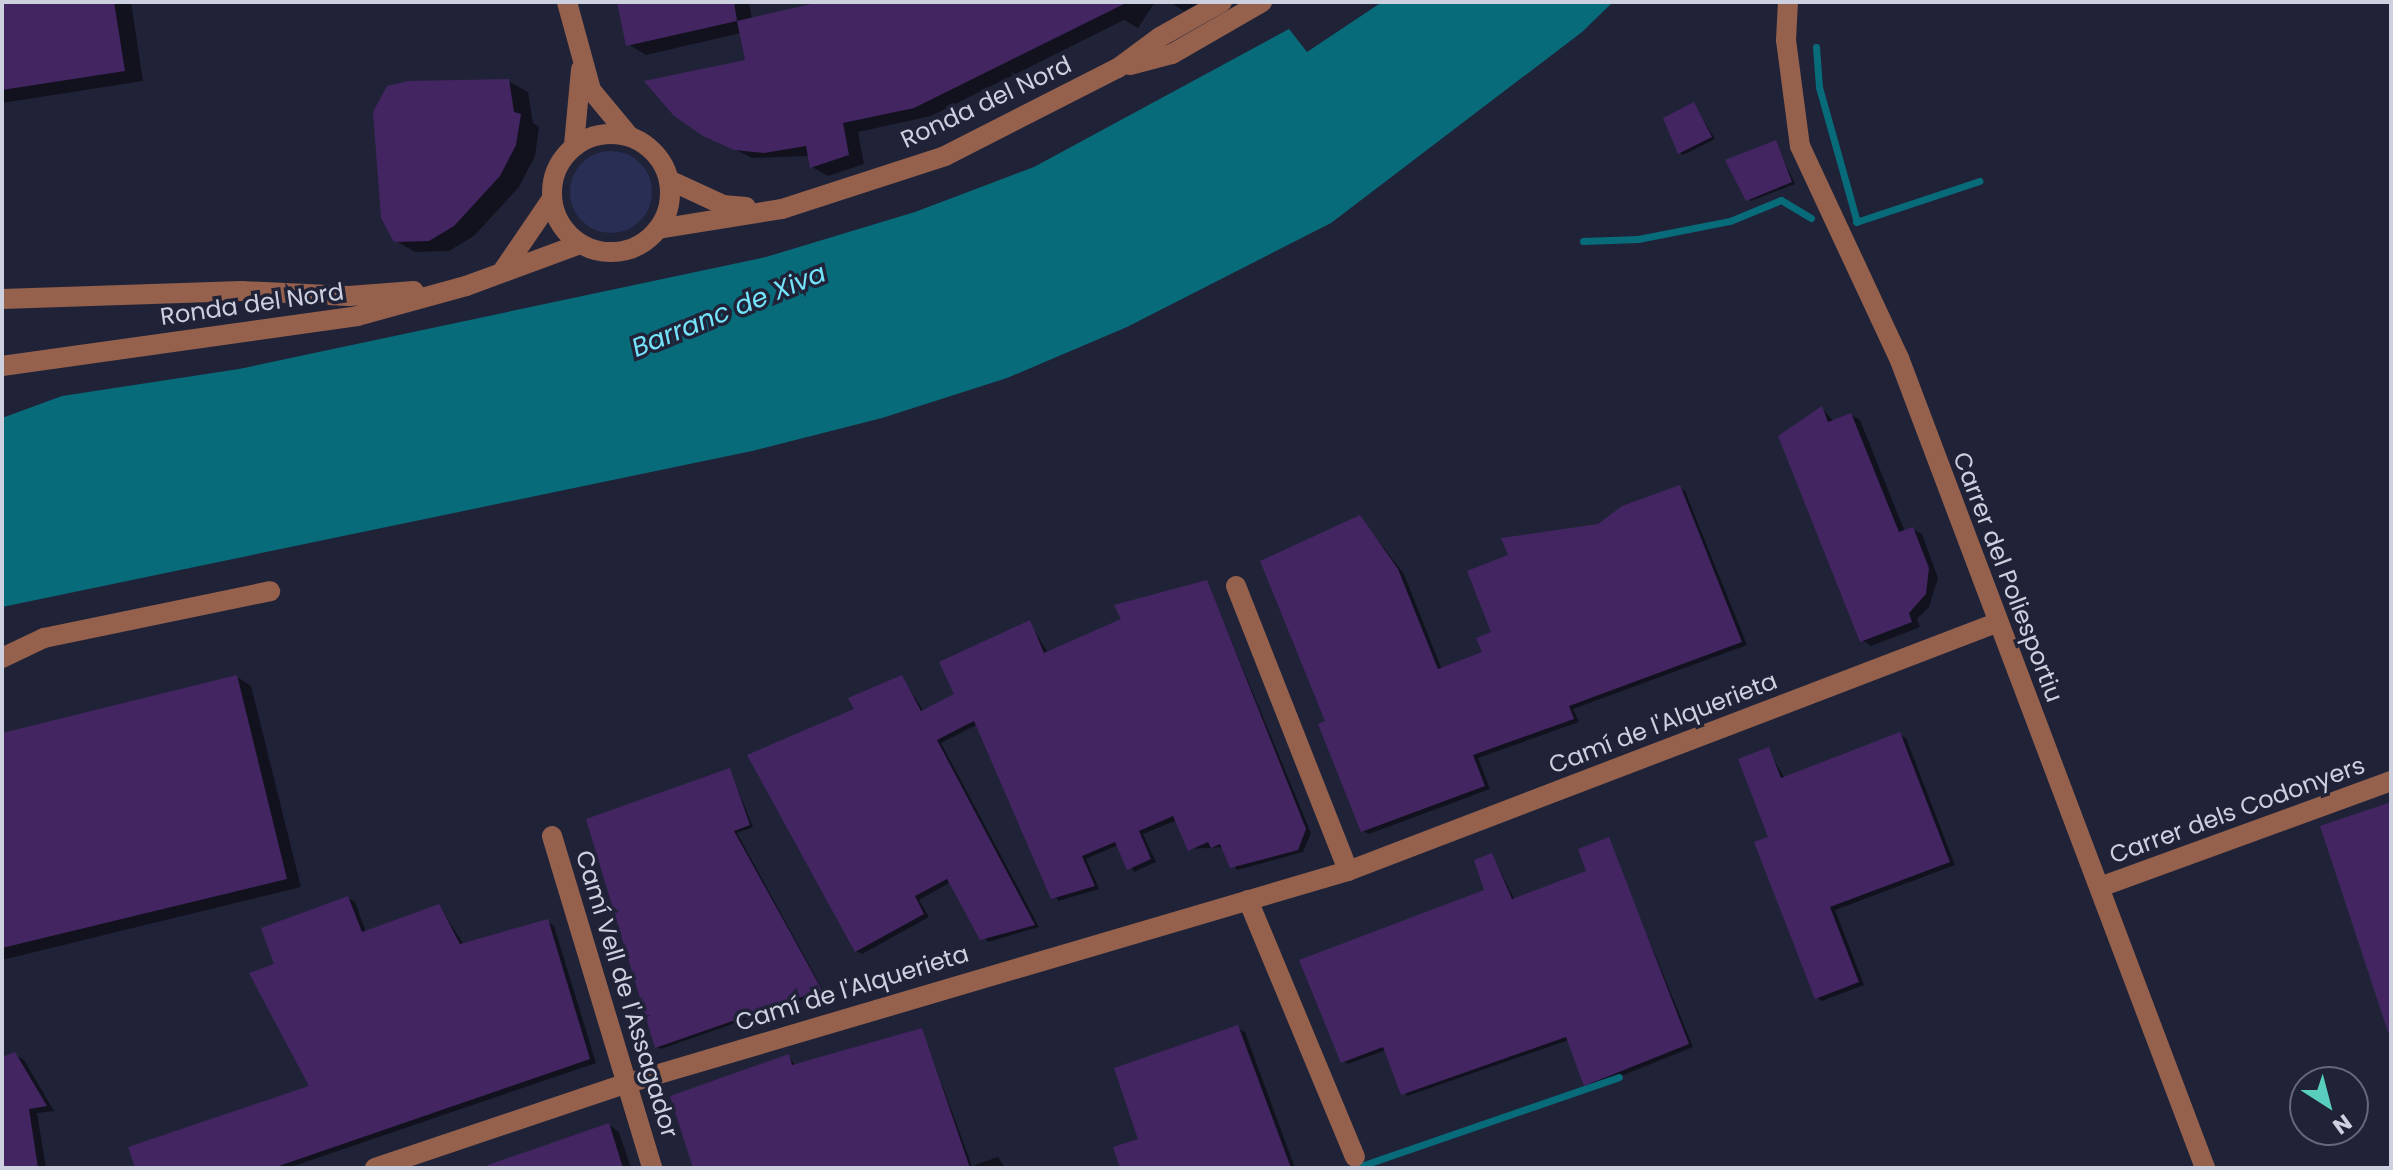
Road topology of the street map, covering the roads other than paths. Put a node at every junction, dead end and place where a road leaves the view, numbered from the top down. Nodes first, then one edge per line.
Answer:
1 (567, 2) edge
2 (1222, 2) edge
3 (1262, 2) edge
4 (1788, 2) edge
5 (1118, 68) junction
6 (581, 69) junction
7 (629, 136) junction
8 (574, 145) junction
9 (669, 180) junction
10 (551, 200) junction
11 (782, 209) junction
12 (658, 229) junction
13 (580, 244) junction
14 (504, 269) junction
15 (466, 286) junction
16 (2, 299) edge
17 (2, 366) edge
18 (1236, 586) dead end
19 (270, 591) dead end
20 (1996, 623) junction
21 (2, 658) edge
22 (2391, 781) edge
23 (552, 836) dead end
24 (1348, 871) junction
25 (2100, 887) junction
26 (1248, 900) junction
27 (625, 1084) junction
28 (1355, 1157) dead end
29 (375, 1168) edge
30 (652, 1168) edge
31 (2205, 1168) edge

1 - 6 street
2 - 5 street, Ronda del Nord
3 - 5 street, Ronda del Nord
4 - 20 street, Carrer del Poliesportiu
5 - 11 street, Ronda del Nord
6 - 7 street
6 - 8 street
7 - 8 street
7 - 9 street
8 - 10 street
9 - 11 street, Ronda del Nord
9 - 12 street
10 - 13 street
10 - 14 street
11 - 12 street, Ronda del Nord
12 - 13 street
13 - 14 street, Ronda del Nord
14 - 15 street, Ronda del Nord
15 - 16 street
15 - 17 street, Ronda del Nord
18 - 24 street
19 - 21 street
20 - 24 street, Camí de l'Alquerieta
20 - 25 street, Carrer del Poliesportiu
22 - 25 street, Carrer dels Codonyers
23 - 27 street, Camí Vell de l'Assagador
24 - 26 street, Camí de l'Alquerieta
25 - 31 street, Carrer del Poliesportiu
26 - 27 street, Camí de l'Alquerieta
26 - 28 street
27 - 29 street, Camí de l'Alquerieta
27 - 30 street, Camí Vell de l'Assagador

